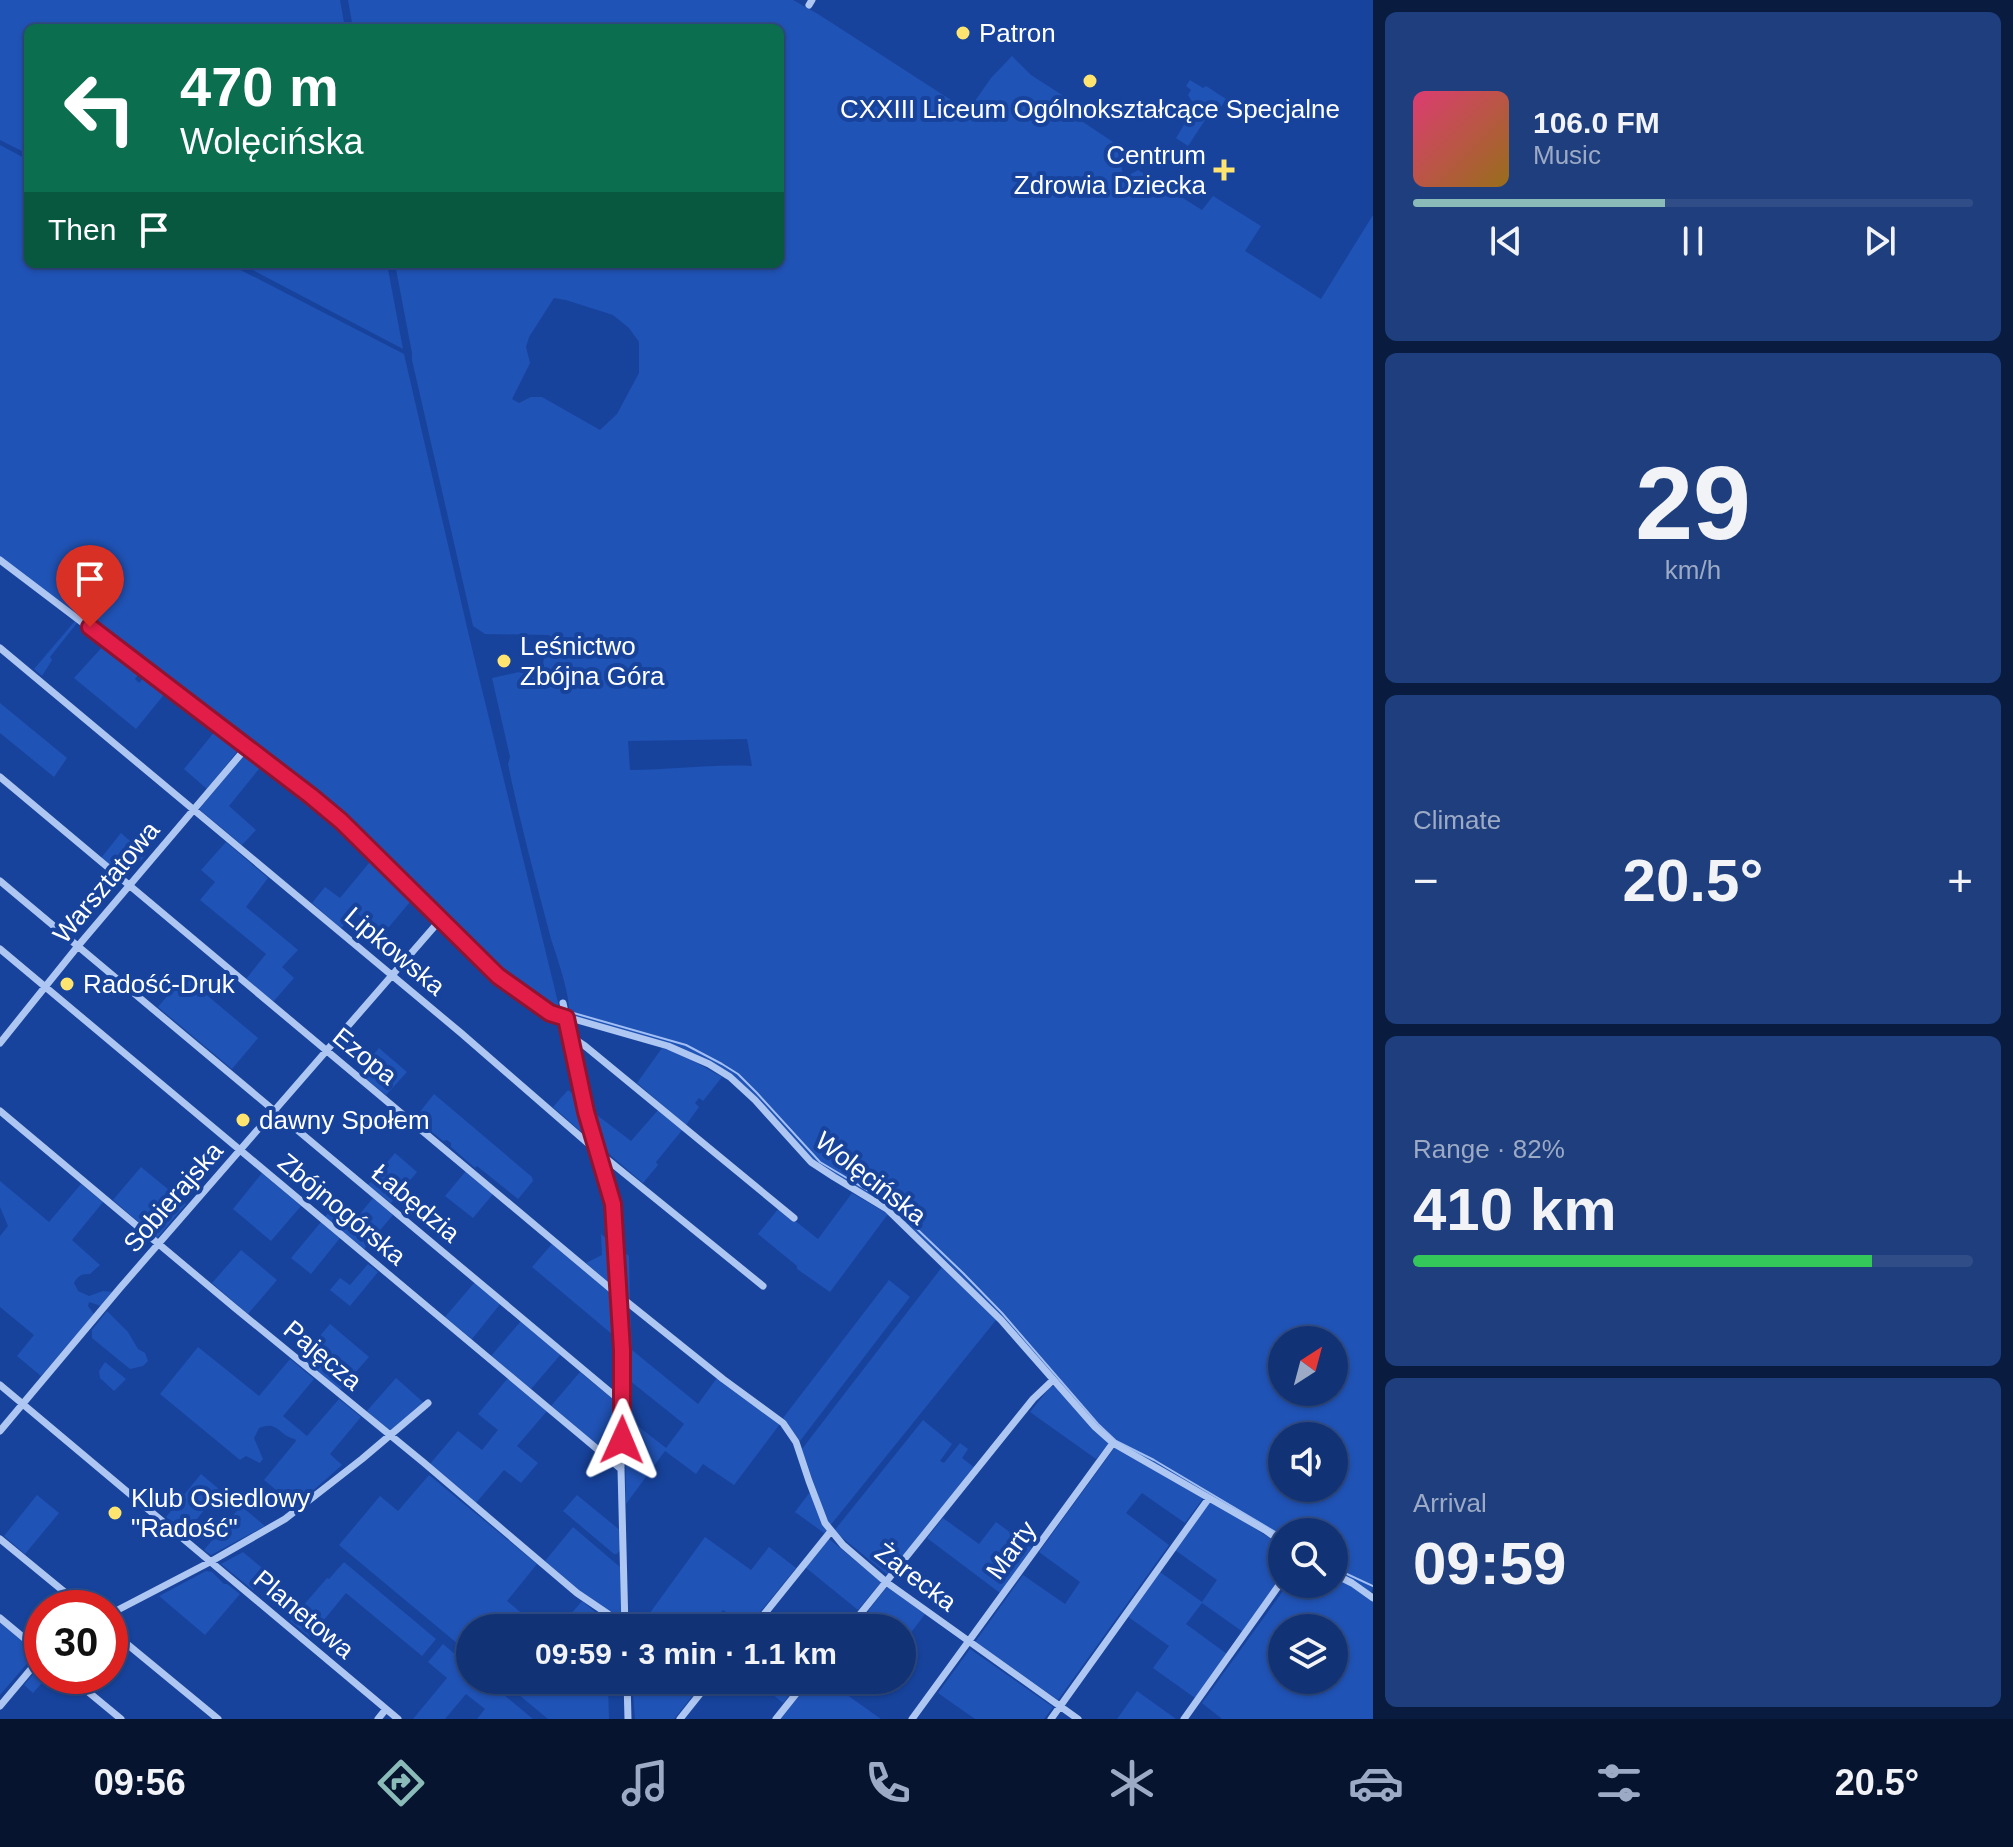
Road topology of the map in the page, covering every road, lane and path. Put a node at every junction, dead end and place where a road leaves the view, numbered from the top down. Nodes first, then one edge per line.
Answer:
1 (0, 560) edge
2 (0, 648) edge
3 (246, 748) junction
4 (0, 777) edge
5 (193, 810) junction
6 (0, 881) edge
7 (129, 886) junction
8 (441, 919) junction
9 (78, 946) junction
10 (0, 949) edge
11 (392, 976) junction
12 (45, 987) junction
13 (563, 1003) dead end
14 (566, 1018) junction
15 (570, 1036) junction
16 (0, 1043) edge
17 (327, 1051) junction
18 (0, 1111) edge
19 (274, 1111) junction
20 (240, 1151) junction
21 (598, 1152) junction
22 (794, 1218) dead end
23 (159, 1243) junction
24 (763, 1286) dead end
25 (617, 1294) junction
26 (1053, 1380) junction
27 (0, 1385) edge
28 (622, 1402) junction
29 (428, 1403) dead end
30 (22, 1404) junction
31 (783, 1423) joint
32 (0, 1431) edge
33 (390, 1436) junction
34 (1113, 1443) junction
35 (621, 1469) junction
36 (1209, 1498) junction
37 (831, 1531) junction
38 (1268, 1534) edge
39 (0, 1539) edge
40 (210, 1562) junction
41 (1348, 1581) edge
42 (886, 1582) junction
43 (62, 1590) edge
44 (1270, 1598) edge
45 (1373, 1598) edge
46 (128, 1605) edge
47 (608, 1614) edge
48 (623, 1614) edge
49 (764, 1614) edge
50 (860, 1614) edge
51 (0, 1618) edge
52 (24, 1639) edge
53 (970, 1642) junction
54 (128, 1645) edge
55 (24, 1677) edge
56 (91, 1694) edge
57 (627, 1694) edge
58 (700, 1694) edge
59 (796, 1694) edge
60 (0, 1706) edge
61 (1060, 1707) junction
62 (386, 1709) junction
63 (121, 1719) edge
64 (218, 1719) edge
65 (378, 1719) edge
66 (398, 1719) edge
67 (628, 1719) edge
68 (680, 1719) edge
69 (776, 1719) edge
70 (912, 1719) edge
71 (1051, 1719) edge
72 (1078, 1719) edge
73 (1184, 1719) edge

1 - 3 street, Wolęcińska
2 - 5 street, Lipkowska
3 - 5 street, Warsztatowa
3 - 8 street, Wolęcińska
4 - 7 street, Ezopa
5 - 7 street, Warsztatowa
5 - 11 street, Lipkowska
6 - 9 street, Łabędzia
7 - 9 street, Warsztatowa
7 - 17 street, Ezopa
8 - 11 street, Sobierajska
8 - 14 street, Wolęcińska
9 - 12 street, Warsztatowa
9 - 19 street, Łabędzia
10 - 12 street, Zbójnogórska
11 - 17 street, Sobierajska
11 - 21 street, Lipkowska
12 - 16 street, Warsztatowa
12 - 20 street, Zbójnogórska
13 - 14 street
14 - 15 street
14 - 26 street, Wolęcińska
15 - 21 street
15 - 22 street
17 - 19 street, Sobierajska
17 - 25 street, Ezopa
18 - 23 street, Pajęcza
19 - 20 street, Sobierajska
19 - 28 street, Łabędzia
20 - 23 street, Sobierajska
20 - 35 street, Zbójnogórska
21 - 24 street, Lipkowska
21 - 25 street
23 - 30 street, Sobierajska
23 - 33 street, Pajęcza
25 - 28 street
25 - 31 street, Ezopa
26 - 34 street, Wolęcińska
26 - 42 street
27 - 30 street, Planetowa
28 - 35 street
29 - 33 street
30 - 32 street, Sobierajska
30 - 40 street, Planetowa
31 - 37 street, Żarecka
33 - 40 street
33 - 47 street, Pajęcza
34 - 36 street, Wolęcińska
34 - 53 street, Marty
35 - 48 street
36 - 38 street, Wolęcińska
36 - 61 street
37 - 42 street, Żarecka
37 - 49 street
39 - 43 street
40 - 46 street
40 - 62 street, Planetowa
41 - 45 street
42 - 50 street
42 - 53 street, Żarecka
44 - 73 street
51 - 52 street
53 - 61 street, Żarecka
53 - 70 street, Marty
54 - 64 street
55 - 60 street
56 - 63 street
57 - 67 street
58 - 68 street
59 - 69 street
61 - 71 street
61 - 72 street, Żarecka
62 - 65 street
62 - 66 street, Planetowa

